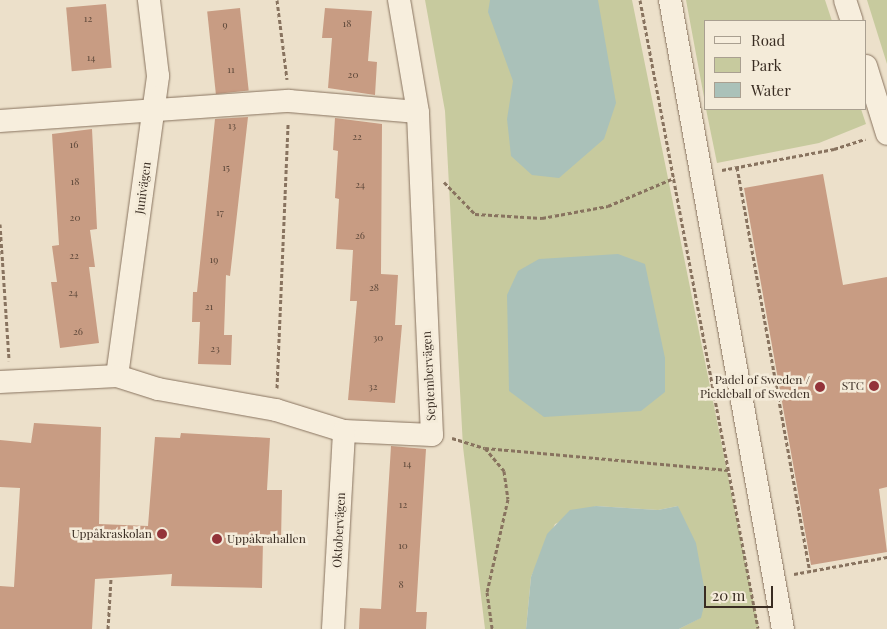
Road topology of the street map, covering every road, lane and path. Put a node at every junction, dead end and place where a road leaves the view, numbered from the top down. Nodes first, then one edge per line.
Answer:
1 (149, 0) edge
2 (277, 0) edge
3 (399, 0) edge
4 (640, 0) edge
5 (670, 0) edge
6 (845, 0) edge
7 (852, 20) edge
8 (867, 69) edge
9 (289, 101) junction
10 (153, 111) junction
11 (418, 112) junction
12 (0, 121) edge
13 (887, 133) edge
14 (419, 156) junction
15 (737, 167) junction
16 (700, 174) junction
17 (673, 178) junction
18 (0, 224) edge
19 (117, 376) junction
20 (5, 382) edge
21 (276, 410) junction
22 (344, 431) junction
23 (432, 435) junction
24 (485, 448) junction
25 (728, 470) junction
26 (887, 557) edge
27 (810, 571) junction
28 (774, 577) junction
29 (111, 578) dead end
30 (749, 582) junction
31 (108, 629) edge
32 (334, 629) edge
33 (492, 629) edge
34 (758, 629) edge
35 (784, 629) edge

1 - 10 street, Junivägen
2 - 9 path
3 - 11 street, Septembervägen
4 - 17 path
5 - 16 street
6 - 7 street
8 - 13 street
9 - 10 street
9 - 11 street
9 - 21 path
10 - 12 street
10 - 19 street, Junivägen
11 - 14 street, Septembervägen
13 - 15 path
14 - 17 path
14 - 23 street, Septembervägen
15 - 16 path
15 - 27 path
16 - 17 path
16 - 28 street
17 - 25 path
18 - 20 path
19 - 20 street, Septembervägen
19 - 21 street, Septembervägen
21 - 22 street, Septembervägen
22 - 23 street, Septembervägen
22 - 32 street, Oktobervägen
23 - 24 path
24 - 25 path
24 - 33 path
25 - 30 path
26 - 27 path
27 - 28 path
28 - 30 path
28 - 35 street
29 - 31 path
30 - 34 path

